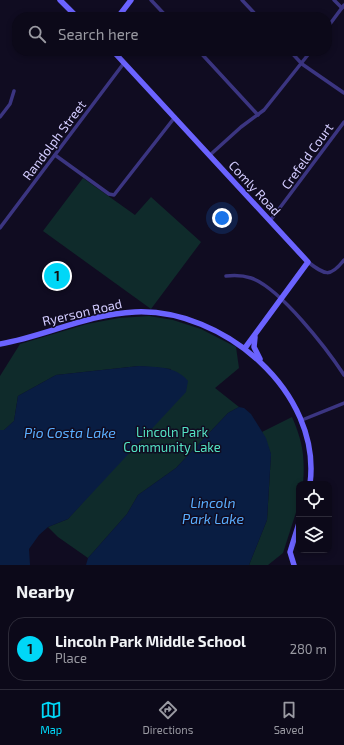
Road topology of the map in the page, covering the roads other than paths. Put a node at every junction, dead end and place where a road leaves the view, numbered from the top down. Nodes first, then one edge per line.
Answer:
1 (60, 0) edge
2 (131, 0) edge
3 (151, 0) edge
4 (242, 0) edge
5 (334, 0) edge
6 (343, 6) edge
7 (72, 12) edge
8 (122, 12) edge
9 (162, 12) edge
10 (253, 12) edge
11 (332, 21) edge
12 (118, 56) edge
13 (204, 56) edge
14 (295, 56) edge
15 (308, 56) edge
16 (124, 63) junction
17 (302, 64) junction
18 (14, 91) dead end
19 (344, 93) edge
20 (258, 115) junction
21 (0, 117) edge
22 (174, 117) junction
23 (344, 122) edge
24 (55, 155) junction
25 (210, 155) junction
26 (270, 221) junction
27 (0, 228) edge
28 (344, 260) edge
29 (308, 262) junction
30 (226, 276) dead end
31 (281, 299) junction
32 (255, 334) junction
33 (0, 344) edge
34 (245, 348) junction
35 (271, 374) junction
36 (344, 376) edge
37 (344, 403) edge
38 (302, 420) junction
39 (310, 481) edge
40 (296, 533) edge
41 (294, 565) edge

1 - 7 main road
2 - 8 main road
3 - 9 street
4 - 10 street
5 - 6 street
6 - 11 street
12 - 16 main road, Comly Road
13 - 20 street
14 - 17 street
15 - 17 street
16 - 22 main road, Comly Road
16 - 24 street, Randolph Street
17 - 19 street
17 - 20 street
18 - 21 street
20 - 25 street
22 - 24 street
22 - 25 main road, Comly Road
23 - 26 street, Crefeld Court
24 - 27 street, Randolph Street
25 - 26 main road, Comly Road
26 - 29 main road, Comly Road
28 - 29 street
29 - 31 main road
30 - 31 street
31 - 32 main road
31 - 36 street
32 - 34 main road
32 - 35 main road
33 - 34 main road, Ryerson Road
34 - 35 main road, Ryerson Road
35 - 38 main road, Ryerson Road
37 - 38 street
38 - 39 main road, Ryerson Road
40 - 41 main road

